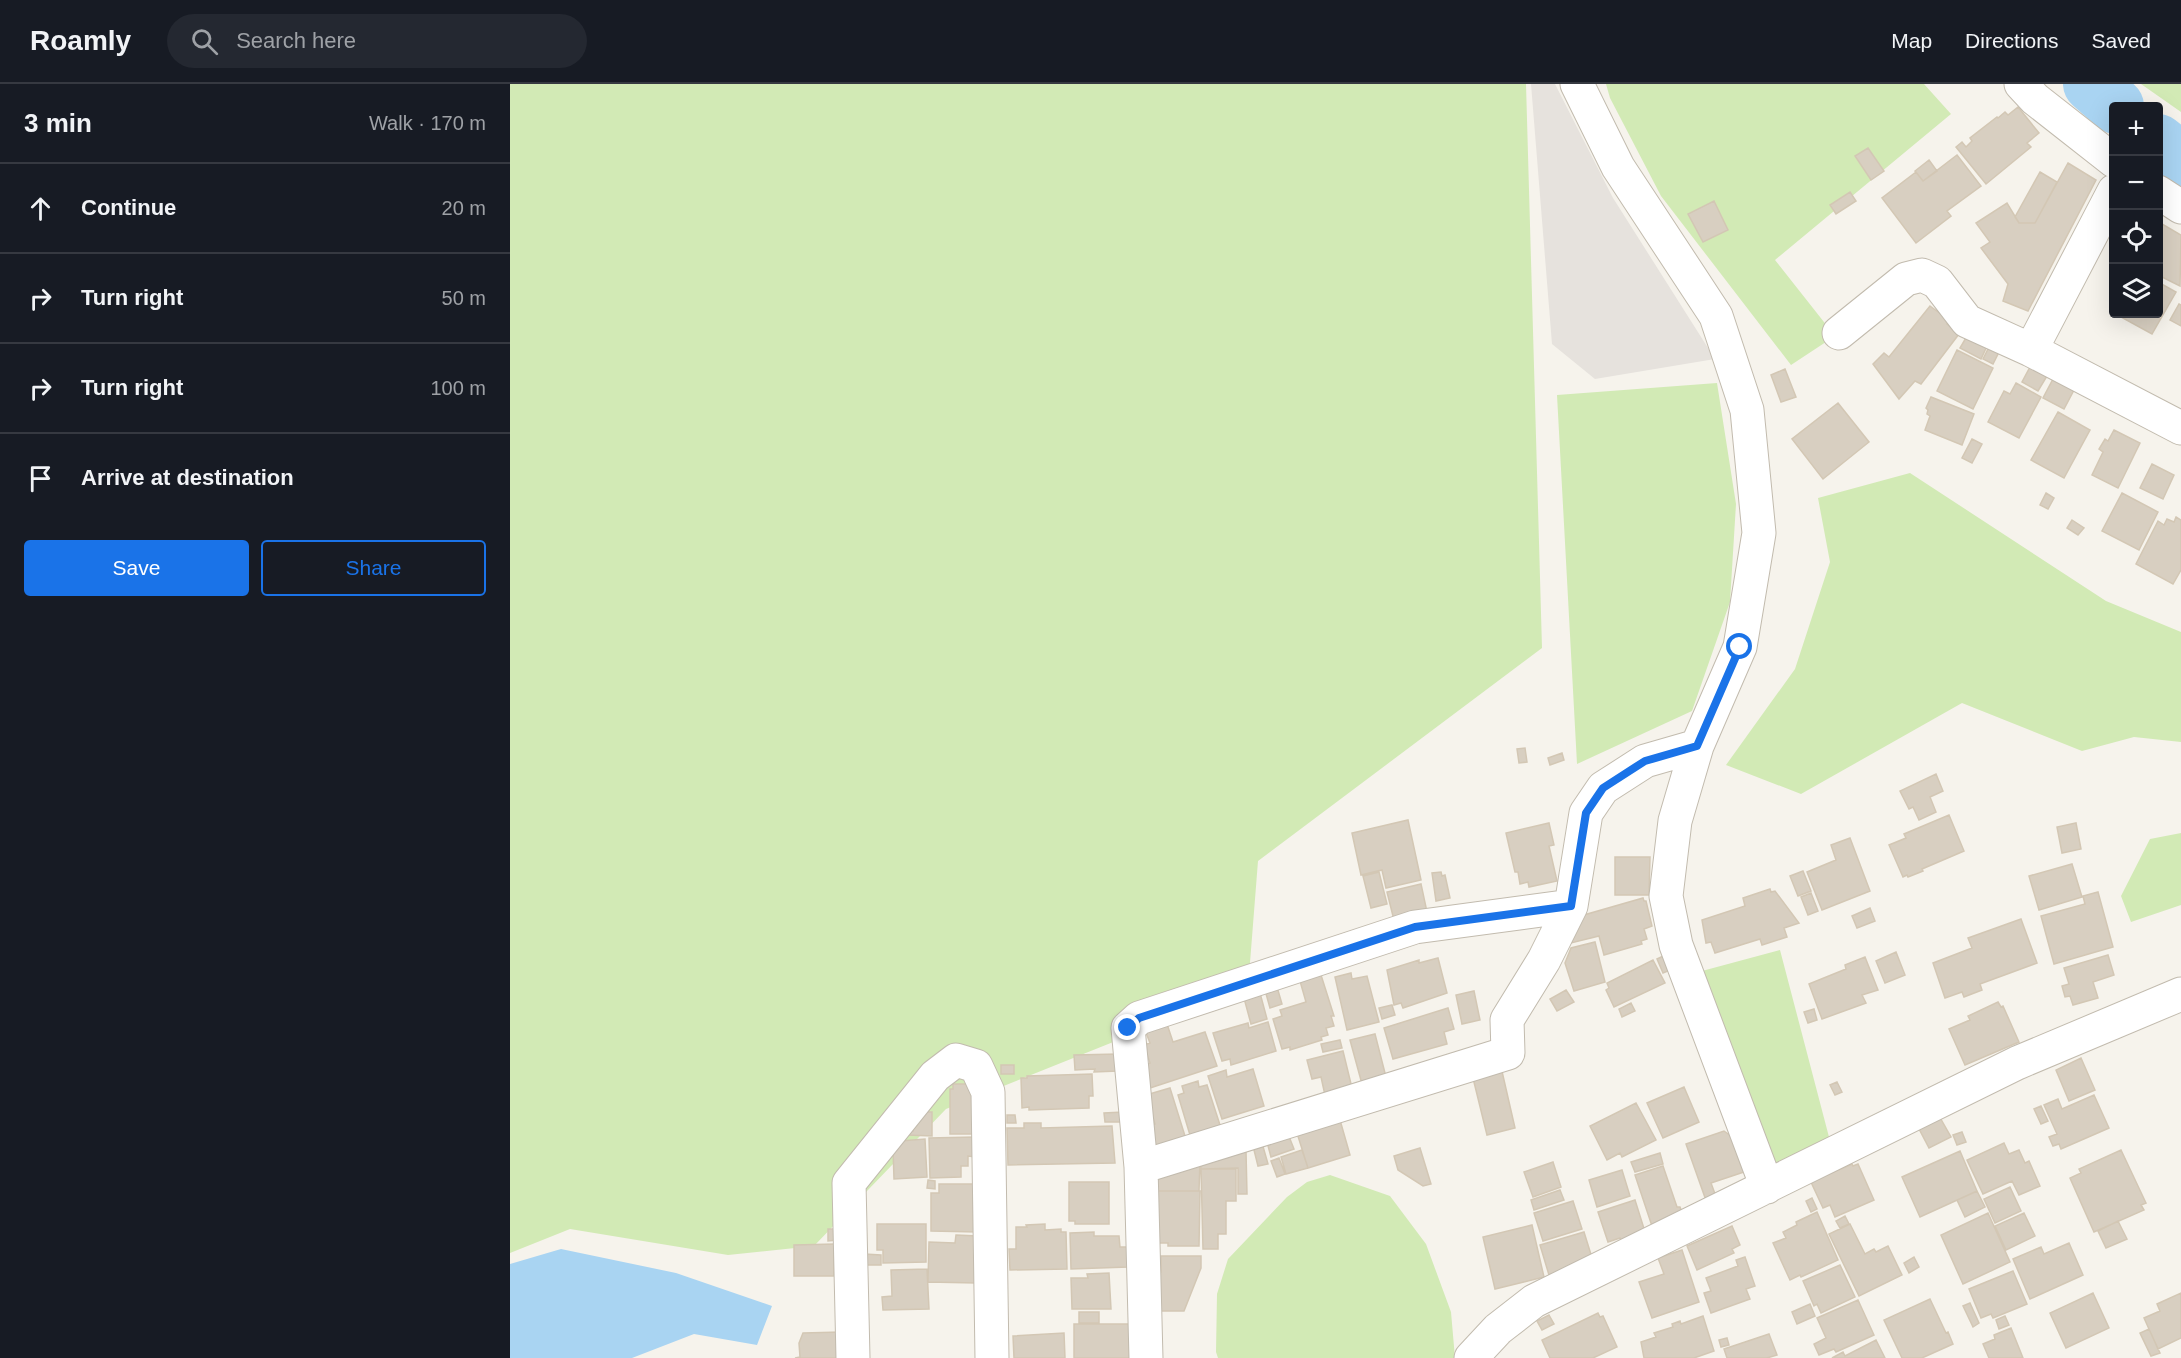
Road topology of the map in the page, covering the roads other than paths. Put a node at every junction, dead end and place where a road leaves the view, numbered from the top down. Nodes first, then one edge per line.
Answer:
1 (1577, 84) edge
2 (2021, 84) edge
3 (2109, 157) edge
4 (2163, 195) edge
5 (2109, 201) edge
6 (2181, 207) edge
7 (1839, 333) dead end
8 (2031, 350) junction
9 (2181, 428) edge
10 (1697, 746) junction
11 (1571, 906) junction
12 (2181, 994) edge
13 (1141, 1167) junction
14 (1767, 1187) junction
15 (853, 1358) edge
16 (992, 1358) edge
17 (1146, 1358) edge
18 (1471, 1358) edge

1 - 10 street
2 - 3 street
4 - 6 street
5 - 8 street
7 - 8 street
8 - 9 street
10 - 11 street
10 - 14 street
11 - 13 street
11 - 13 street
12 - 14 street
13 - 17 street
14 - 18 street
15 - 16 street

